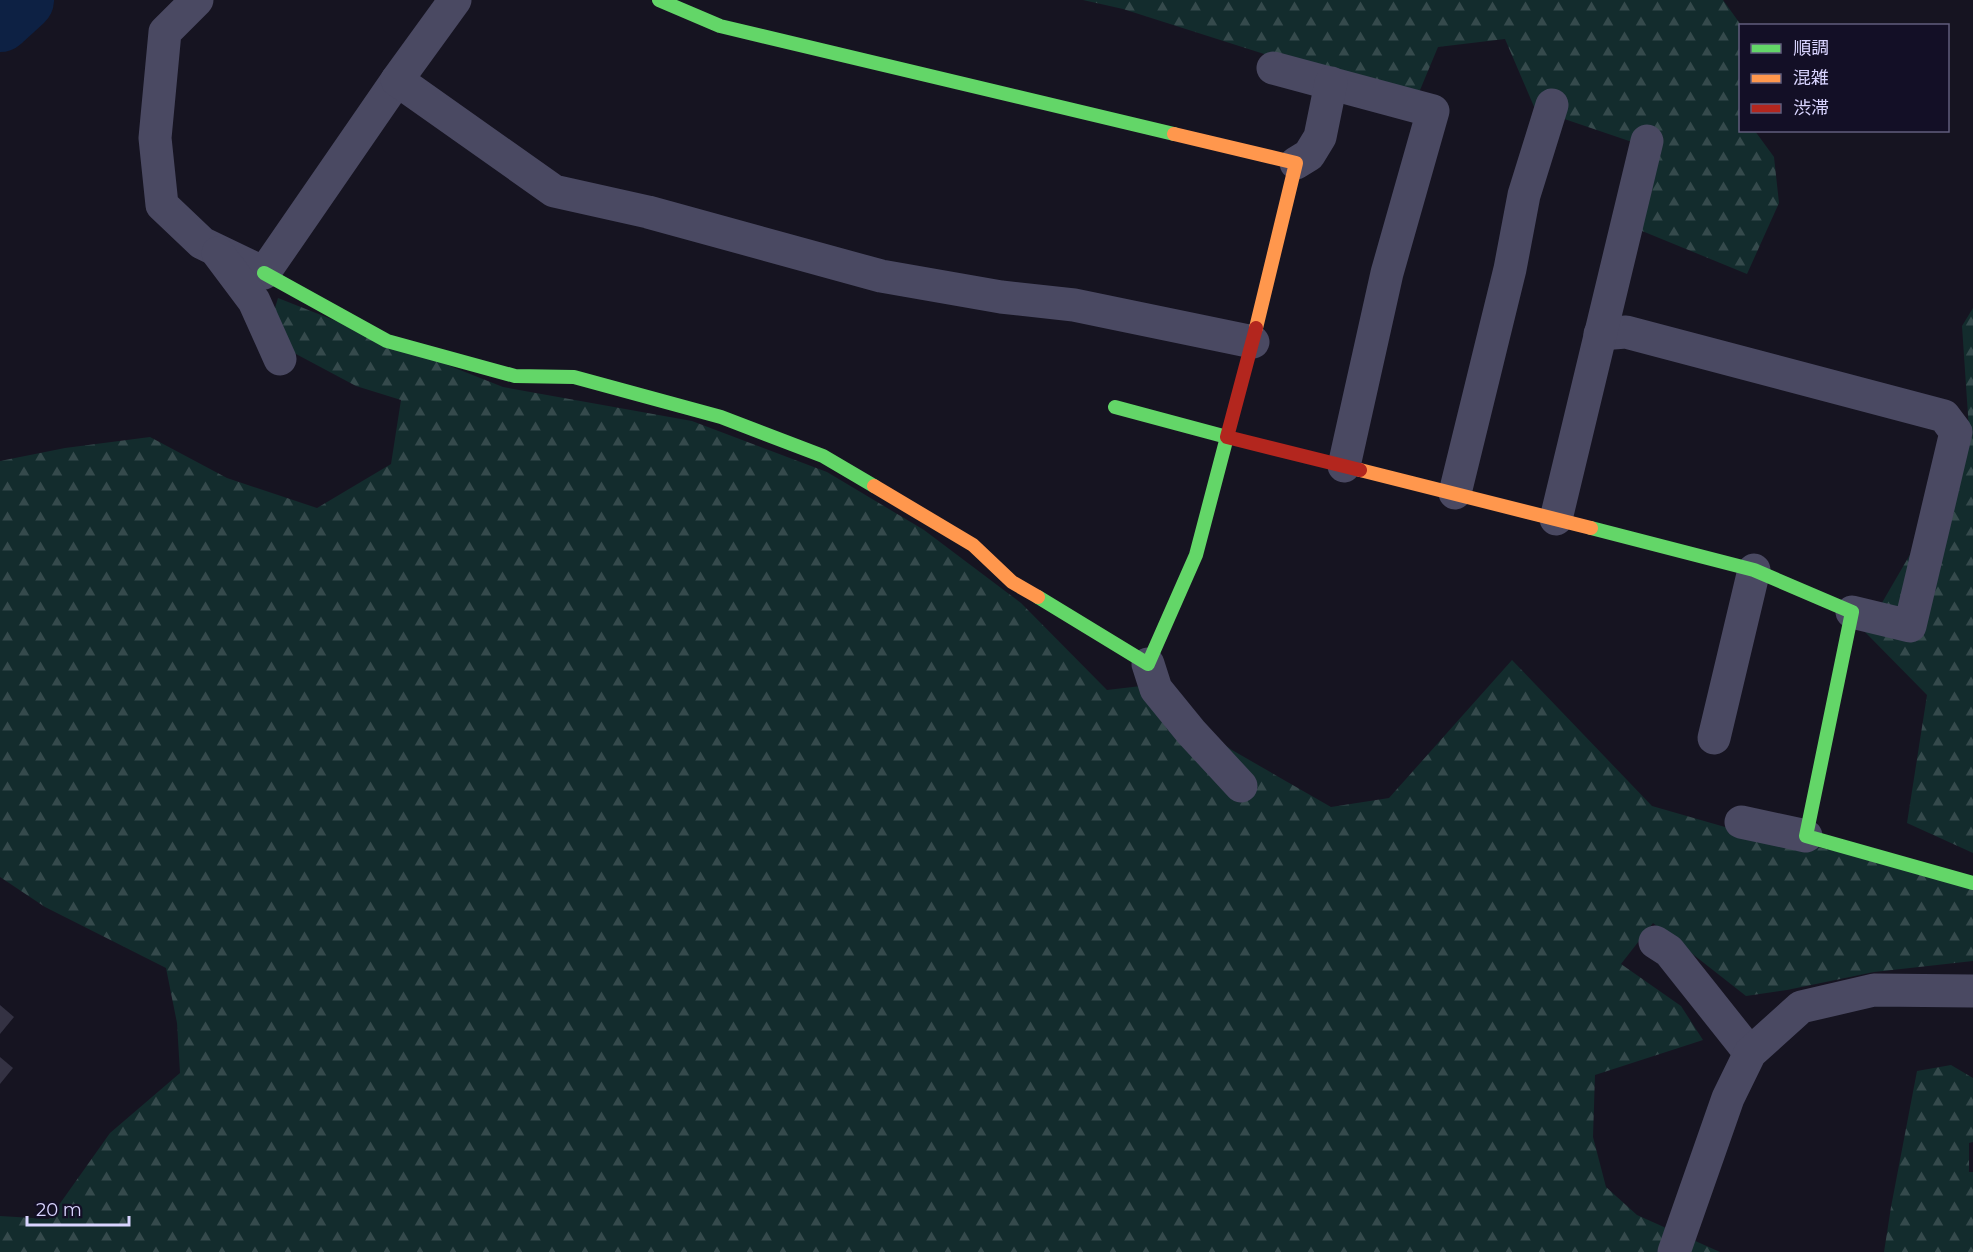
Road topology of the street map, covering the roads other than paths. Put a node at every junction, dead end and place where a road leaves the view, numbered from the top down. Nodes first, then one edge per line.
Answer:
1 (197, 0) edge
2 (455, 0) edge
3 (659, 0) edge
4 (1273, 68) dead end
5 (397, 80) junction
6 (1331, 83) junction
7 (1552, 105) dead end
8 (1647, 141) dead end
9 (1296, 163) junction
10 (216, 249) junction
11 (264, 273) junction
12 (1600, 334) junction
13 (1253, 342) junction
14 (280, 359) dead end
15 (1114, 407) dead end
16 (1227, 437) junction
17 (1344, 466) junction
18 (1455, 493) junction
19 (1556, 519) junction
20 (1754, 570) junction
21 (1852, 612) junction
22 (1148, 664) junction
23 (1714, 738) dead end
24 (1241, 786) dead end
25 (1741, 822) dead end
26 (1806, 836) junction
27 (1973, 883) edge
28 (1655, 942) dead end
29 (1973, 990) edge
30 (1750, 1053) junction
31 (1674, 1252) edge

1 - 10 street
2 - 5 street
3 - 9 street
4 - 6 street
5 - 11 street
5 - 13 street
6 - 9 street
6 - 17 street
7 - 18 street
8 - 12 street
9 - 13 street
10 - 11 street
10 - 14 street
11 - 22 street
12 - 19 street
12 - 21 street
13 - 16 street
15 - 16 street
16 - 17 street
16 - 22 street
17 - 18 street
18 - 19 street
19 - 20 street
20 - 21 street
20 - 23 street
21 - 26 street
22 - 24 street
25 - 26 street
26 - 27 street
28 - 30 street
29 - 30 street
30 - 31 street

